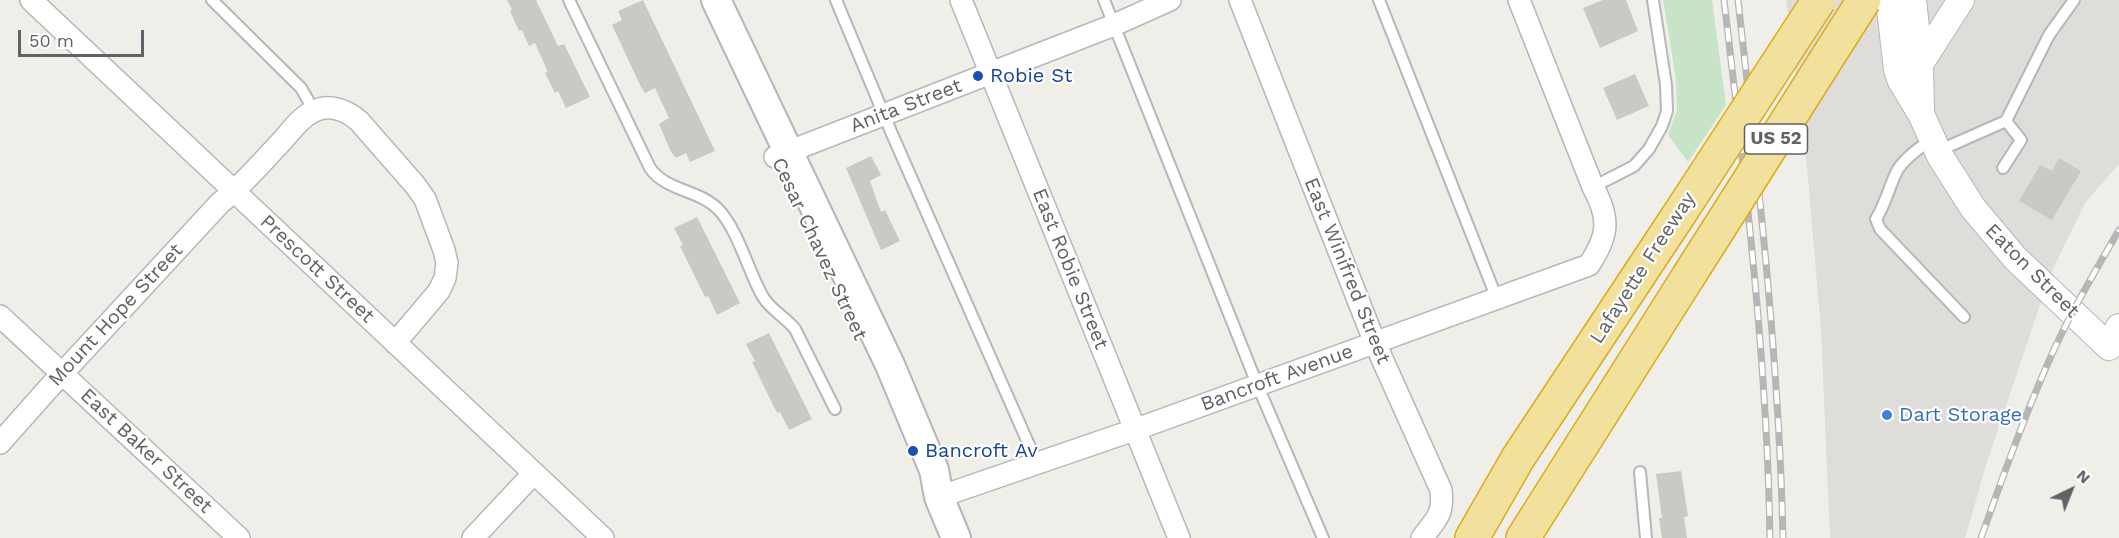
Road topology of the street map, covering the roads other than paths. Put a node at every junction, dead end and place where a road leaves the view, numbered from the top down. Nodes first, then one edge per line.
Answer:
1 (31, 0) edge
2 (212, 0) edge
3 (569, 0) edge
4 (701, 0) edge
5 (716, 0) edge
6 (836, 0) edge
7 (961, 0) edge
8 (1104, 0) edge
9 (1170, 0) edge
10 (1240, 0) edge
11 (1379, 0) edge
12 (1653, 0) edge
13 (1819, 0) edge
14 (1864, 0) edge
15 (1889, 0) edge
16 (1913, 0) edge
17 (1961, 0) edge
18 (2074, 0) edge
19 (1523, 3) edge
20 (1114, 25) junction
21 (1920, 64) junction
22 (991, 74) junction
23 (312, 112) junction
24 (884, 114) junction
25 (1921, 114) junction
26 (2006, 121) junction
27 (1935, 145) junction
28 (782, 154) junction
29 (2003, 168) dead end
30 (1593, 187) junction
31 (235, 191) junction
32 (1497, 299) junction
33 (0, 316) edge
34 (1964, 317) dead end
35 (1654, 330) junction
36 (395, 343) junction
37 (1375, 343) junction
38 (2116, 343) edge
39 (62, 374) junction
40 (1257, 384) junction
41 (835, 409) dead end
42 (1134, 430) junction
43 (0, 443) edge
44 (1518, 458) junction
45 (1037, 463) junction
46 (1640, 472) dead end
47 (534, 473) junction
48 (939, 497) junction
49 (238, 538) edge
50 (473, 538) edge
51 (603, 538) edge
52 (956, 538) edge
53 (1179, 538) edge
54 (1323, 538) edge
55 (1422, 538) edge
56 (1459, 538) edge
57 (1472, 538) edge
58 (1523, 538) edge
59 (1536, 538) edge
60 (1646, 538) edge

1 - 31 street, Prescott Street
2 - 23 lane
3 - 41 lane
4 - 28 main road, Cesar Chavez Street
5 - 28 main road, Cesar Chavez Street
6 - 24 lane
7 - 22 street, East Robie Street
8 - 20 lane
9 - 20 street, Anita Street
10 - 37 street, East Winifred Street
11 - 32 lane
12 - 30 lane
13 - 44 highway, Lafayette Freeway / US 52, bridge
14 - 35 highway, US 52, bridge
15 - 25 street, Eaton Street
16 - 21 street, Eaton Street
17 - 21 street
18 - 26 lane
19 - 30 street
20 - 22 street, Anita Street
20 - 40 lane
21 - 25 street, Eaton Street
22 - 24 street, Anita Street
22 - 42 street, East Robie Street
23 - 31 street, Mount Hope Street
23 - 36 street
24 - 28 street, Anita Street
24 - 45 lane
25 - 27 street, Eaton Street
26 - 27 lane
26 - 29 lane
27 - 34 lane
27 - 38 street, Eaton Street
28 - 48 main road, Cesar Chavez Street
30 - 32 street, Bancroft Avenue
31 - 36 street, Prescott Street
31 - 39 street, Mount Hope Street
32 - 37 street, Bancroft Avenue
33 - 39 street, East Baker Street
35 - 58 highway, US 52
35 - 59 highway
36 - 47 street, Prescott Street
37 - 40 street, Bancroft Avenue
37 - 55 street, East Winifred Street
39 - 43 street, Mount Hope Street
39 - 49 street, East Baker Street
40 - 42 street, Bancroft Avenue
40 - 54 lane
42 - 45 street, Bancroft Avenue
42 - 53 street, East Robie Street
44 - 56 highway
44 - 57 highway, Lafayette Freeway / US 52
45 - 48 street, Bancroft Avenue
46 - 60 lane
47 - 50 street
47 - 51 street, Prescott Street
48 - 52 main road, Cesar Chavez Street

